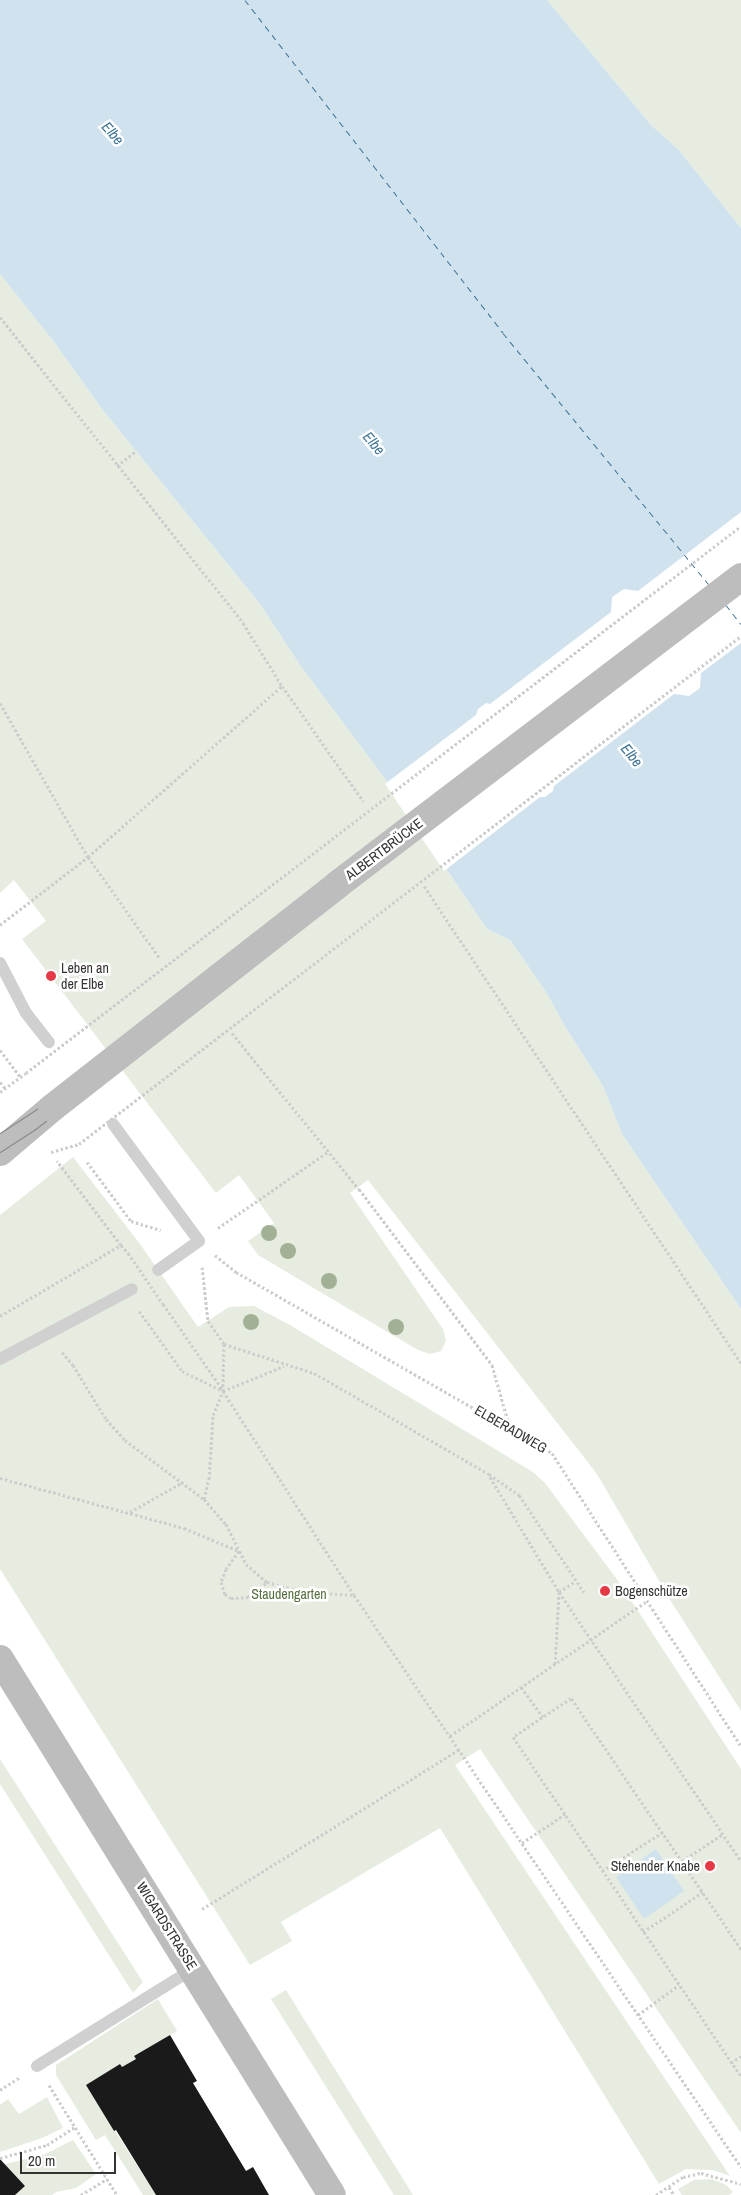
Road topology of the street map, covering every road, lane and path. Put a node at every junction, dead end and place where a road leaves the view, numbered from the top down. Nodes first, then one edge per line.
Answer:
1 (0, 317) edge
2 (136, 451) dead end
3 (117, 466) junction
4 (741, 526) edge
5 (741, 577) edge
6 (741, 636) edge
7 (282, 686) junction
8 (0, 703) edge
9 (363, 802) dead end
10 (88, 856) junction
11 (424, 886) dead end
12 (0, 925) edge
13 (160, 957) dead end
14 (0, 963) edge
15 (232, 1033) dead end
16 (49, 1042) dead end
17 (0, 1050) edge
18 (20, 1077) junction
19 (0, 1082) edge
20 (5, 1088) junction
21 (0, 1092) edge
22 (113, 1124) dead end
23 (30, 1125) junction
24 (0, 1141) edge
25 (79, 1144) dead end
26 (329, 1151) junction
27 (0, 1152) edge
28 (57, 1162) dead end
29 (86, 1162) dead end
30 (234, 1217) dead end
31 (131, 1221) dead end
32 (199, 1241) junction
33 (121, 1245) junction
34 (158, 1270) dead end
35 (132, 1289) dead end
36 (137, 1308) dead end
37 (0, 1316) edge
38 (47, 1334) junction
39 (224, 1344) junction
40 (0, 1359) edge
41 (741, 1363) edge
42 (285, 1365) junction
43 (223, 1391) junction
44 (510, 1428) junction
45 (489, 1474) junction
46 (0, 1478) edge
47 (184, 1482) junction
48 (204, 1500) junction
49 (130, 1512) junction
50 (239, 1551) junction
51 (576, 1581) junction
52 (267, 1582) junction
53 (559, 1592) junction
54 (584, 1592) dead end
55 (354, 1595) junction
56 (646, 1602) junction
57 (591, 1640) junction
58 (0, 1659) edge
59 (555, 1664) junction
60 (521, 1687) junction
61 (543, 1717) junction
62 (450, 1736) junction
63 (741, 1746) edge
64 (460, 1750) junction
65 (565, 1814) junction
66 (663, 1832) junction
67 (722, 1834) junction
68 (522, 1843) junction
69 (741, 1861) edge
70 (682, 1862) junction
71 (602, 1871) junction
72 (703, 1892) junction
73 (202, 1909) dead end
74 (644, 1932) junction
75 (741, 1950) edge
76 (193, 1969) junction
77 (679, 1985) junction
78 (638, 2015) junction
79 (741, 2056) edge
80 (731, 2063) junction
81 (37, 2066) joint
82 (741, 2076) edge
83 (75, 2127) junction
84 (0, 2158) edge
85 (741, 2167) edge
86 (107, 2180) junction
87 (741, 2184) edge
88 (669, 2187) junction
89 (81, 2195) edge
90 (117, 2195) edge
91 (332, 2195) edge
92 (656, 2195) edge
93 (674, 2195) edge

1 - 3 path
2 - 3 path
3 - 7 path
4 - 18 path, bridge
5 - 23 main road, ALBERTBRÜCKE, bridge
6 - 25 path, bridge
7 - 9 path
7 - 10 path
8 - 10 path
10 - 12 path
10 - 13 path
11 - 41 path
14 - 16 lane
15 - 26 path
17 - 18 path
18 - 20 path
19 - 20 path
20 - 21 path
22 - 32 lane
23 - 24 main road
23 - 27 main road
26 - 30 path
26 - 44 path
28 - 33 path
29 - 31 path
32 - 34 lane
32 - 39 path
32 - 44 path, ELBERADWEG
33 - 37 path
33 - 43 path, bridge
35 - 38 lane
36 - 43 path
38 - 40 lane
38 - 47 path
39 - 42 path
39 - 43 path
42 - 43 path
42 - 45 path
43 - 48 path
43 - 55 path
44 - 56 path, ELBERADWEG
45 - 51 path
45 - 53 path
46 - 49 path
47 - 48 path
47 - 49 path
48 - 50 path
49 - 50 path
50 - 52 path
50 - 52 path
51 - 53 path
51 - 54 path
52 - 55 path
53 - 57 path
53 - 59 path
55 - 62 path
56 - 57 path
56 - 63 path, ELBERADWEG
57 - 59 path
57 - 67 path
58 - 76 main road, WIGARDSTRASSE
59 - 60 path
60 - 61 path
60 - 62 path
61 - 65 path
61 - 66 path
62 - 64 path
64 - 68 path
64 - 73 path
65 - 68 path
65 - 71 path
66 - 70 path
66 - 71 path
67 - 69 path
67 - 70 path
68 - 78 path
70 - 72 path
71 - 74 path
72 - 74 path
72 - 75 path
74 - 77 path
76 - 81 lane
76 - 91 main road, WIGARDSTRASSE
77 - 78 path
77 - 80 path
78 - 85 path
79 - 80 path
80 - 82 path
81 - 83 path
83 - 84 path
83 - 86 path
86 - 89 path
86 - 90 path
87 - 88 path
88 - 92 path
88 - 93 path

